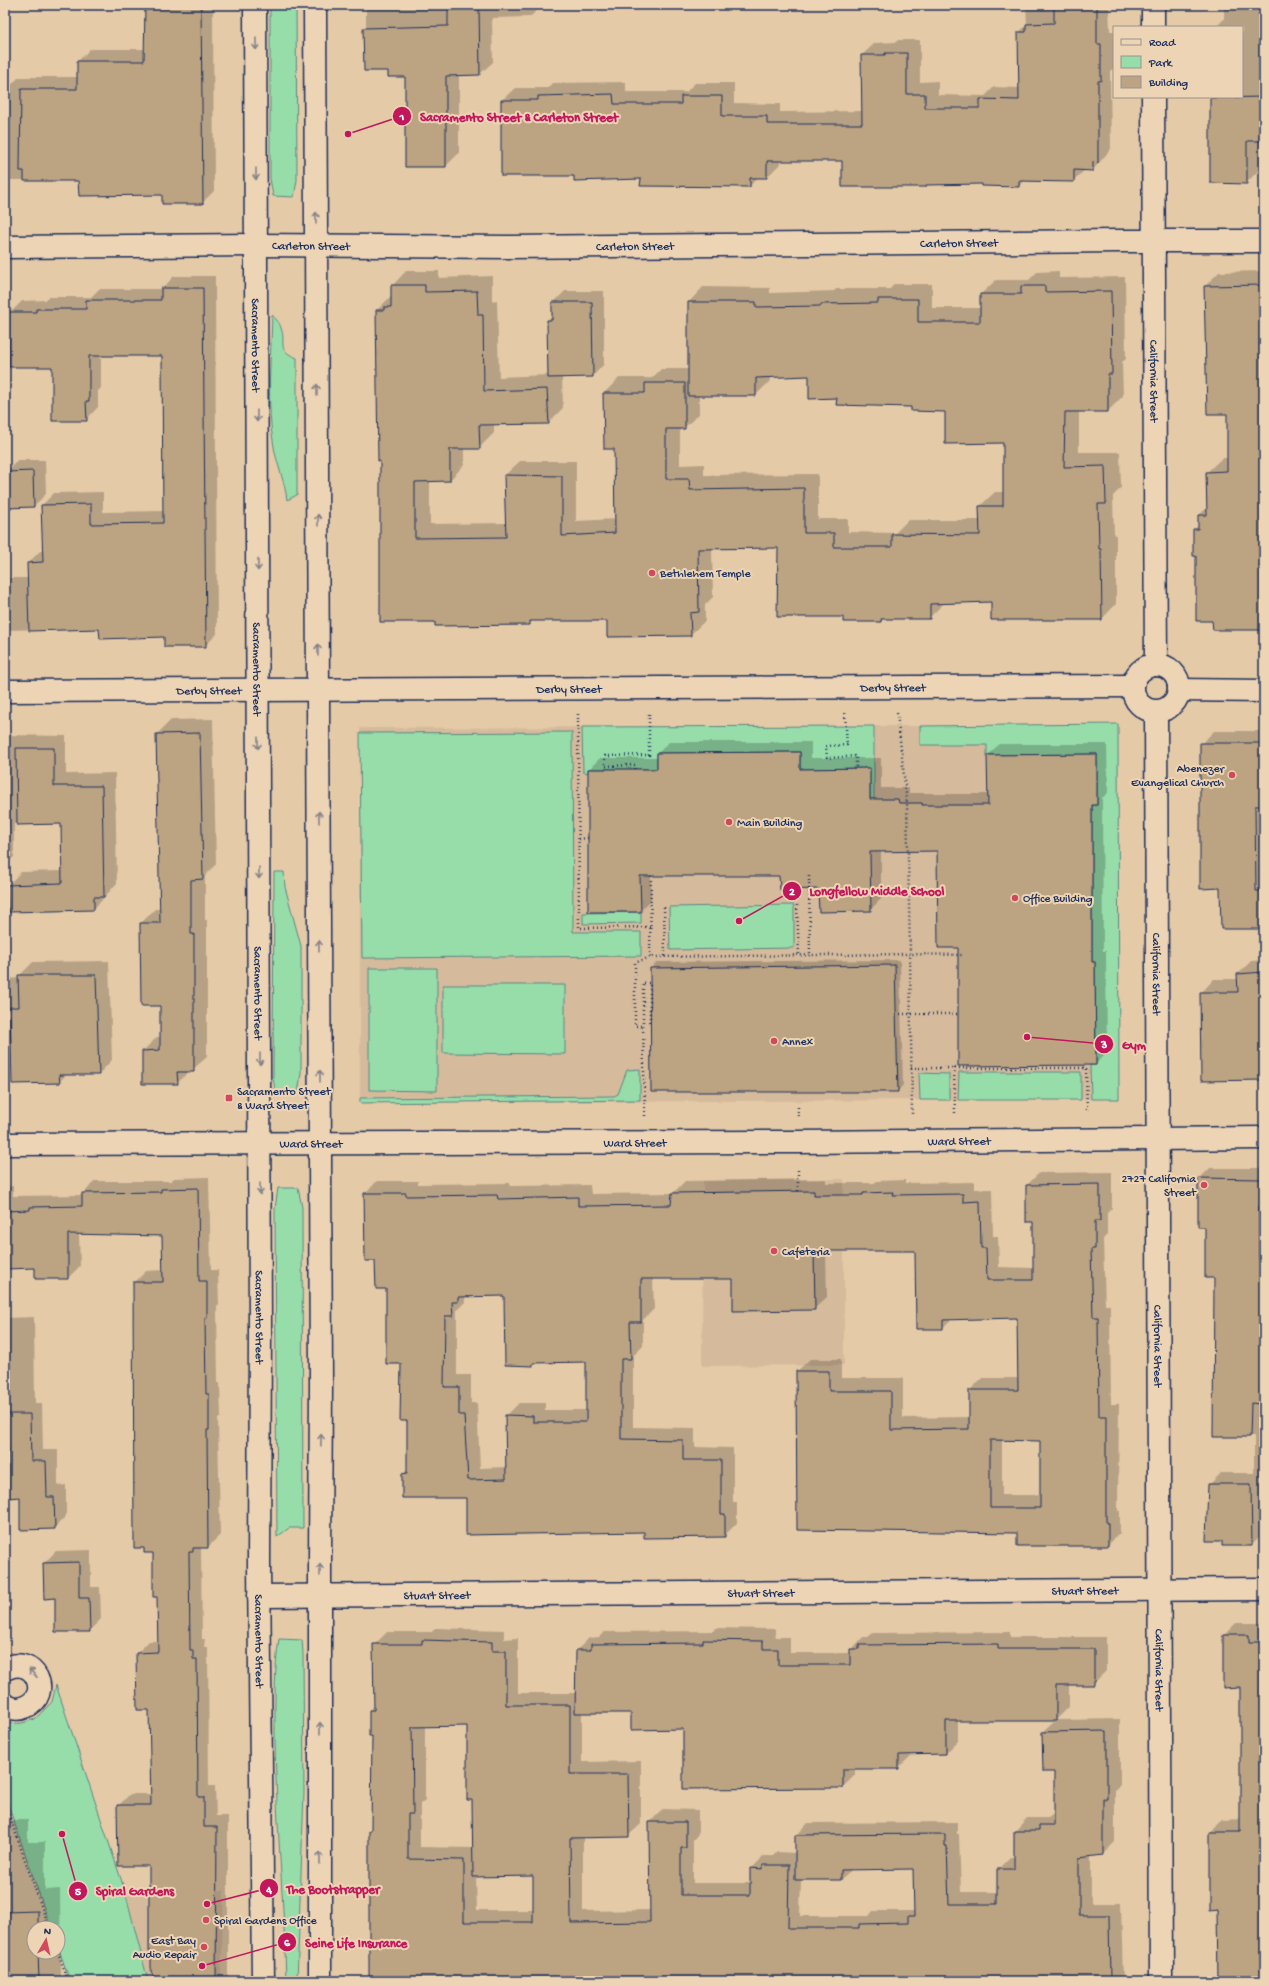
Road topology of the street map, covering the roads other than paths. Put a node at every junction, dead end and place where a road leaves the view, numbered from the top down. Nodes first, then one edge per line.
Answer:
1 (256, 5) edge
2 (315, 5) edge
3 (1152, 5) edge
4 (1153, 26) edge
5 (1153, 98) edge
6 (1153, 241) junction
7 (1264, 241) edge
8 (256, 244) junction
9 (316, 245) junction
10 (5, 247) edge
11 (1156, 665) junction
12 (1132, 686) junction
13 (258, 690) junction
14 (318, 690) junction
15 (1179, 690) junction
16 (5, 691) edge
17 (1264, 691) edge
18 (1156, 712) junction
19 (1158, 1138) junction
20 (1264, 1138) edge
21 (320, 1143) junction
22 (5, 1144) edge
23 (260, 1144) junction
24 (1159, 1589) junction
25 (1264, 1589) edge
26 (259, 1596) junction
27 (320, 1596) junction
28 (7, 1662) edge
29 (5, 1705) edge
30 (263, 1981) edge
31 (320, 1981) edge
32 (1161, 1981) edge

1 -> 8 street, Sacramento Street
9 -> 2 street
3 - 4 street
5 - 6 street, California Street
6 - 7 street, Carleton Street
6 - 9 street, Carleton Street
6 - 11 street, California Street
8 - 9 street, Carleton Street
8 - 10 street, Carleton Street
8 -> 13 street, Sacramento Street
14 -> 9 street
11 - 12 street
11 - 15 street
12 - 14 street, Derby Street
12 - 18 street
13 - 14 street, Derby Street
13 - 16 street, Derby Street
13 -> 23 street, Sacramento Street
21 -> 14 street
15 - 17 street
15 - 18 street
18 - 19 street, California Street
19 - 20 street, Ward Street
19 - 21 street, Ward Street
19 - 24 street, California Street
21 - 23 street, Ward Street
27 -> 21 street
22 - 23 street, Ward Street
23 -> 26 street, Sacramento Street
24 - 25 street, Stuart Street
24 - 27 street, Stuart Street
24 - 32 street, California Street
26 - 27 street, Stuart Street
26 - 30 street, Sacramento Street
31 -> 27 street
29 -> 28 street

